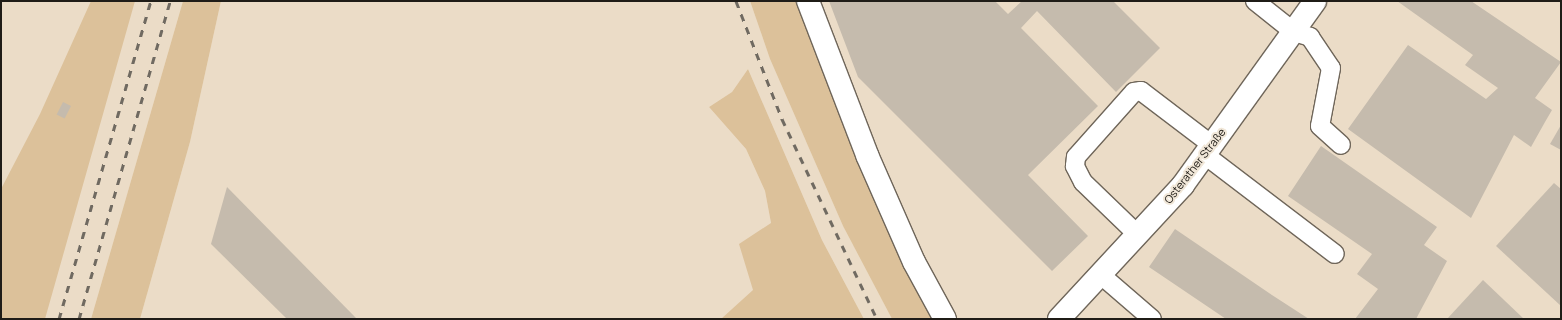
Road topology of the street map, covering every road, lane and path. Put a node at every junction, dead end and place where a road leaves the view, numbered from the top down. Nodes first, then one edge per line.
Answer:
1 (808, 1) edge
2 (1255, 1) edge
3 (1315, 1) edge
4 (1294, 32) junction
5 (1340, 145) dead end
6 (1208, 150) junction
7 (1138, 234) junction
8 (1335, 254) dead end
9 (1101, 275) junction
10 (945, 319) edge
11 (1059, 319) edge
12 (1152, 319) edge

1 - 10 street
2 - 4 lane
3 - 4 street, Osterather Straße
4 - 5 lane
4 - 6 street, Osterather Straße
6 - 7 street, Osterather Straße
6 - 7 lane
6 - 8 lane
7 - 9 street, Osterather Straße
9 - 11 street, Osterather Straße
9 - 12 lane

